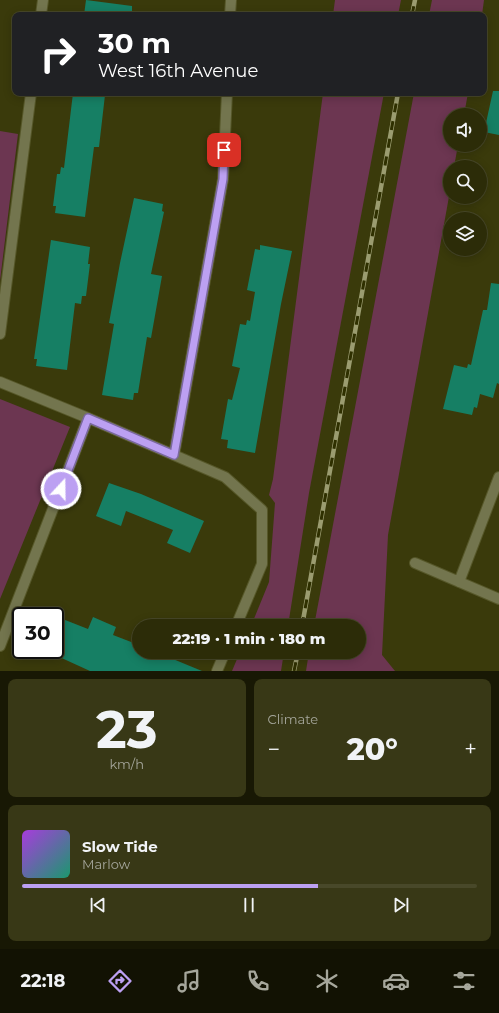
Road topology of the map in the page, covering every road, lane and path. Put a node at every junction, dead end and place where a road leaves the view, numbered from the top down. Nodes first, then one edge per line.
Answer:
1 (43, 0) edge
2 (231, 0) edge
3 (41, 12) edge
4 (230, 12) edge
5 (31, 96) edge
6 (227, 96) edge
7 (0, 334) edge
8 (0, 382) edge
9 (88, 418) junction
10 (174, 455) junction
11 (499, 477) edge
12 (415, 563) dead end
13 (459, 582) junction
14 (499, 599) edge
15 (239, 619) edge
16 (0, 646) edge
17 (222, 659) edge
18 (218, 671) edge

1 - 3 street
2 - 4 street
5 - 7 street
6 - 10 street
8 - 9 street
9 - 10 street
9 - 16 street
10 - 15 street
11 - 13 street
12 - 13 street
13 - 14 street
17 - 18 street

